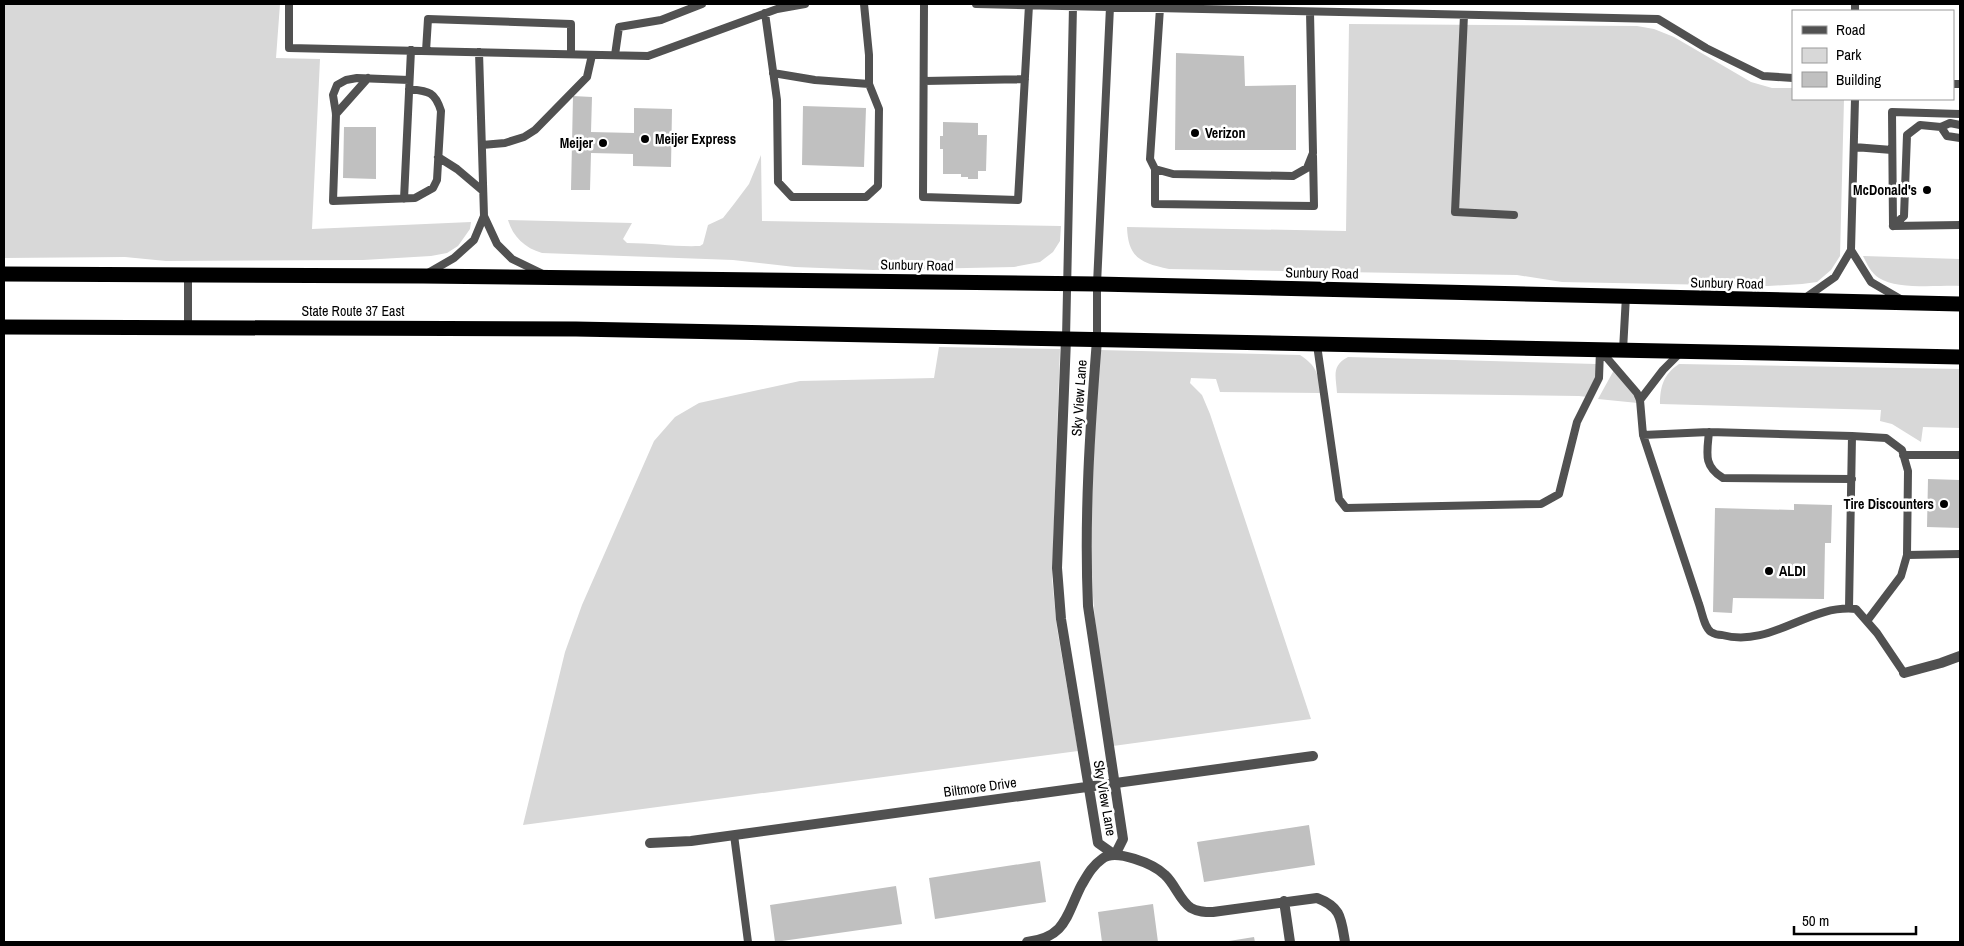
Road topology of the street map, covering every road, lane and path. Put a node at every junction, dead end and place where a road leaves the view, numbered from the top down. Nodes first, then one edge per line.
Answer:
1 (289, 4) edge
2 (702, 4) edge
3 (805, 4) edge
4 (864, 4) edge
5 (924, 4) edge
6 (976, 4) edge
7 (1006, 4) edge
8 (1029, 5) junction
9 (1073, 6) junction
10 (1195, 6) edge
11 (1110, 7) junction
12 (1160, 8) junction
13 (1322, 8) edge
14 (1310, 12) junction
15 (766, 13) junction
16 (1464, 15) junction
17 (410, 50) junction
18 (426, 51) junction
19 (479, 52) junction
20 (571, 54) junction
21 (592, 55) junction
22 (616, 55) junction
23 (773, 73) junction
24 (368, 78) junction
25 (1792, 78) edge
26 (1025, 79) junction
27 (409, 80) junction
28 (924, 80) junction
29 (869, 84) junction
30 (409, 89) junction
31 (1855, 100) edge
32 (336, 114) junction
33 (1960, 114) edge
34 (1960, 125) edge
35 (1941, 127) junction
36 (1960, 138) edge
37 (482, 145) junction
38 (1854, 148) junction
39 (1892, 150) junction
40 (1313, 153) junction
41 (438, 157) junction
42 (1155, 170) junction
43 (483, 191) junction
44 (404, 199) junction
45 (1514, 215) dead end
46 (484, 216) junction
47 (1960, 225) edge
48 (1893, 226) junction
49 (1852, 250) junction
50 (4, 274) edge
51 (188, 275) junction
52 (423, 276) junction
53 (549, 277) junction
54 (1067, 284) junction
55 (1097, 284) junction
56 (1626, 296) junction
57 (1801, 301) junction
58 (1906, 303) junction
59 (1960, 304) edge
60 (4, 327) edge
61 (188, 327) junction
62 (1066, 339) junction
63 (1096, 340) junction
64 (1317, 345) junction
65 (1600, 350) junction
66 (1623, 350) junction
67 (1682, 352) junction
68 (1960, 357) edge
69 (1640, 400) junction
70 (1709, 432) junction
71 (1643, 435) junction
72 (1852, 436) junction
73 (1903, 455) junction
74 (1960, 455) edge
75 (1852, 479) junction
76 (1960, 554) edge
77 (1907, 555) junction
78 (1849, 608) junction
79 (1867, 621) junction
80 (1960, 656) edge
81 (1904, 673) joint
82 (1314, 756) dead end
83 (1115, 783) junction
84 (1089, 786) junction
85 (734, 835) junction
86 (650, 843) dead end
87 (1114, 855) junction
88 (1284, 901) junction
89 (748, 942) edge
90 (1026, 942) edge
91 (1290, 942) edge
92 (1344, 942) edge

1 - 17 lane
2 - 22 lane
3 - 15 lane
4 - 29 lane
5 - 28 lane
6 - 7 lane
7 - 8 lane
8 - 9 lane
8 - 26 lane
9 - 11 lane
9 - 54 lane
10 - 12 lane
10 - 14 lane
11 - 12 lane
11 - 55 lane
12 - 42 lane
13 - 14 lane
13 - 16 lane
14 - 40 lane
15 - 22 lane
15 - 23 lane
16 - 25 lane
16 - 45 lane
17 - 18 lane
17 - 27 lane
18 - 19 lane
18 - 20 lane
19 - 20 lane
19 - 37 lane
20 - 21 lane
21 - 22 lane
21 - 37 lane
23 - 29 lane
23 - 29 lane
24 - 27 lane
24 - 32 lane
24 - 32 lane
26 - 28 lane
26 - 28 lane
27 - 30 lane
30 - 41 lane
30 - 44 lane
31 - 38 lane
32 - 44 lane
33 - 39 lane
34 - 35 lane
35 - 36 lane
35 - 48 lane
37 - 43 lane
38 - 39 lane
38 - 49 lane
39 - 48 lane
40 - 42 lane
40 - 42 lane
41 - 43 lane
41 - 44 lane
43 - 46 lane
46 - 52 lane
46 - 53 lane
47 - 48 lane
49 - 57 lane
49 - 58 lane
50 - 51 highway
51 - 52 highway
51 - 61 lane
52 - 53 highway
53 - 54 highway, Sunbury Road
54 - 55 highway, Sunbury Road
54 - 62 lane
55 - 56 highway, Sunbury Road
55 - 63 lane
56 - 57 highway, Sunbury Road
56 - 66 lane
57 - 58 highway, Sunbury Road
58 - 59 highway, Sunbury Road
60 - 61 highway, State Route 37 East
61 - 62 highway, State Route 37 East
62 - 63 highway
62 - 84 street, Sky View Lane
63 - 64 highway
63 - 83 street, Sky View Lane
64 - 65 highway
64 - 65 lane
65 - 66 highway
65 - 69 lane
66 - 67 highway
67 - 68 highway
67 - 69 lane
69 - 71 lane
70 - 71 lane
70 - 72 lane
70 - 75 lane
71 - 78 lane
72 - 73 lane
72 - 75 lane
73 - 74 lane
73 - 77 lane
75 - 78 lane
76 - 77 lane
77 - 79 lane
78 - 79 lane
79 - 81 lane
80 - 81 street
82 - 83 street, Biltmore Drive
83 - 84 street, Biltmore Drive
83 - 87 street, Sky View Lane
84 - 85 street, Biltmore Drive
84 - 87 street, Sky View Lane
85 - 86 street, Biltmore Drive
85 - 89 lane
87 - 88 street
87 - 90 street
88 - 91 street
88 - 92 street

